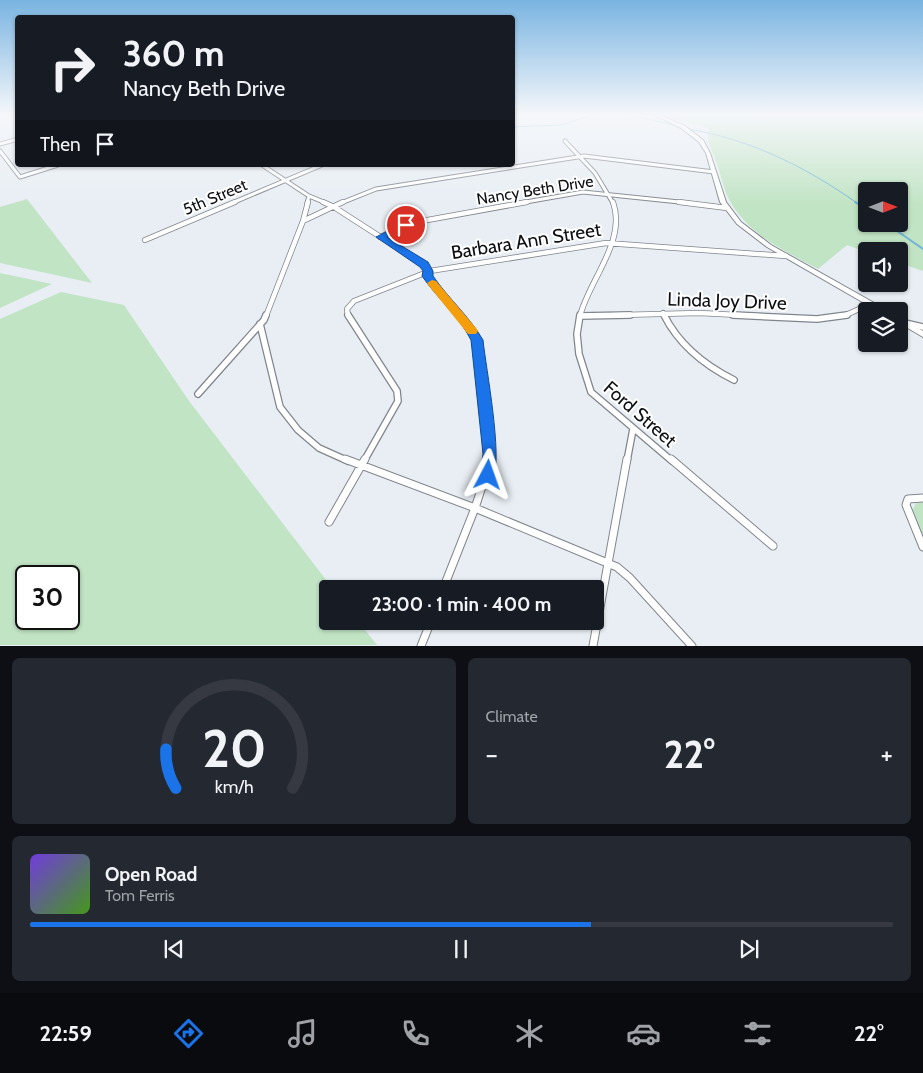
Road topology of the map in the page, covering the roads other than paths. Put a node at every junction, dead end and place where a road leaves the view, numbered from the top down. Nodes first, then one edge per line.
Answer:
1 (569, 145) edge
2 (704, 145) edge
3 (0, 152) edge
4 (579, 156) junction
5 (515, 166) edge
6 (52, 167) edge
7 (265, 167) edge
8 (317, 167) edge
9 (511, 167) edge
10 (714, 172) junction
11 (285, 181) junction
12 (606, 193) junction
13 (309, 196) junction
14 (334, 207) junction
15 (727, 208) junction
16 (304, 221) junction
17 (380, 237) junction
18 (145, 240) dead end
19 (612, 242) junction
20 (786, 256) junction
21 (428, 272) junction
22 (866, 302) edge
23 (858, 310) edge
24 (663, 313) junction
25 (580, 316) junction
26 (908, 323) edge
27 (260, 324) junction
28 (908, 326) edge
29 (923, 327) edge
30 (923, 334) edge
31 (734, 380) dead end
32 (198, 394) dead end
33 (633, 429) junction
34 (360, 466) junction
35 (923, 498) edge
36 (475, 508) junction
37 (329, 522) dead end
38 (773, 546) dead end
39 (923, 547) edge
40 (608, 563) junction
41 (447, 580) edge
42 (427, 630) edge
43 (421, 646) edge
44 (593, 646) edge
45 (692, 646) edge

1 - 4 street, Ford Street
2 - 10 main road
3 - 6 street
4 - 5 street
4 - 10 street
4 - 12 street, Ford Street
7 - 11 street
8 - 11 street, 5th Street
9 - 14 street
10 - 15 main road
11 - 13 street
11 - 18 street, 5th Street
12 - 15 street, Nancy Beth Drive
12 - 17 street, Nancy Beth Drive
12 - 19 street, Ford Street
13 - 14 street
13 - 16 street
14 - 16 street
14 - 17 street
15 - 20 main road
16 - 27 street
17 - 21 street
19 - 20 street, Barbara Ann Street
19 - 21 street, Barbara Ann Street
19 - 25 street, Ford Street
20 - 22 main road
21 - 34 street, Barbara Ann Street
21 - 36 street
23 - 24 street, Linda Joy Drive
24 - 25 street, Linda Joy Drive
24 - 31 street
25 - 33 street, Ford Street
26 - 29 street
27 - 32 street
27 - 34 street
28 - 30 main road
33 - 38 street, Ford Street
33 - 40 street
34 - 36 street
34 - 37 street, Barbara Ann Street
35 - 39 street
36 - 40 street
36 - 41 street
40 - 44 street
40 - 45 street
42 - 43 street

